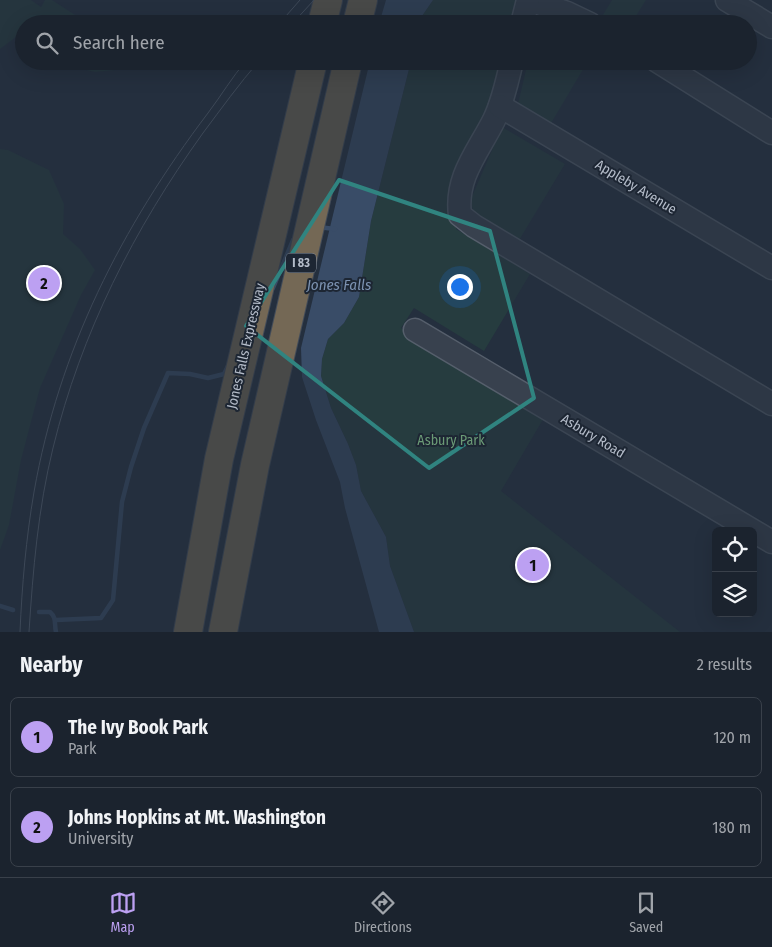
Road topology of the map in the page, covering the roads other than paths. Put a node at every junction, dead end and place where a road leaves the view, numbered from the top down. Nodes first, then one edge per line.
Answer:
1 (328, 0) edge
2 (362, 0) edge
3 (529, 0) edge
4 (727, 0) edge
5 (324, 15) edge
6 (359, 15) edge
7 (525, 15) edge
8 (571, 15) edge
9 (752, 15) edge
10 (757, 18) edge
11 (772, 27) edge
12 (311, 70) edge
13 (346, 70) edge
14 (510, 70) edge
15 (671, 70) edge
16 (500, 106) junction
17 (772, 133) edge
18 (772, 268) edge
19 (415, 330) dead end
20 (772, 404) edge
21 (772, 542) edge
22 (188, 632) edge
23 (223, 632) edge

1 - 5 highway
2 - 6 highway
3 - 7 street
3 - 8 street
4 - 9 street
10 - 11 street
12 - 22 highway, Jones Falls Expressway / I 83
13 - 23 highway, I 83
14 - 16 street
15 - 17 street
16 - 18 street, Appleby Avenue
16 - 20 street
19 - 21 street, Asbury Road

